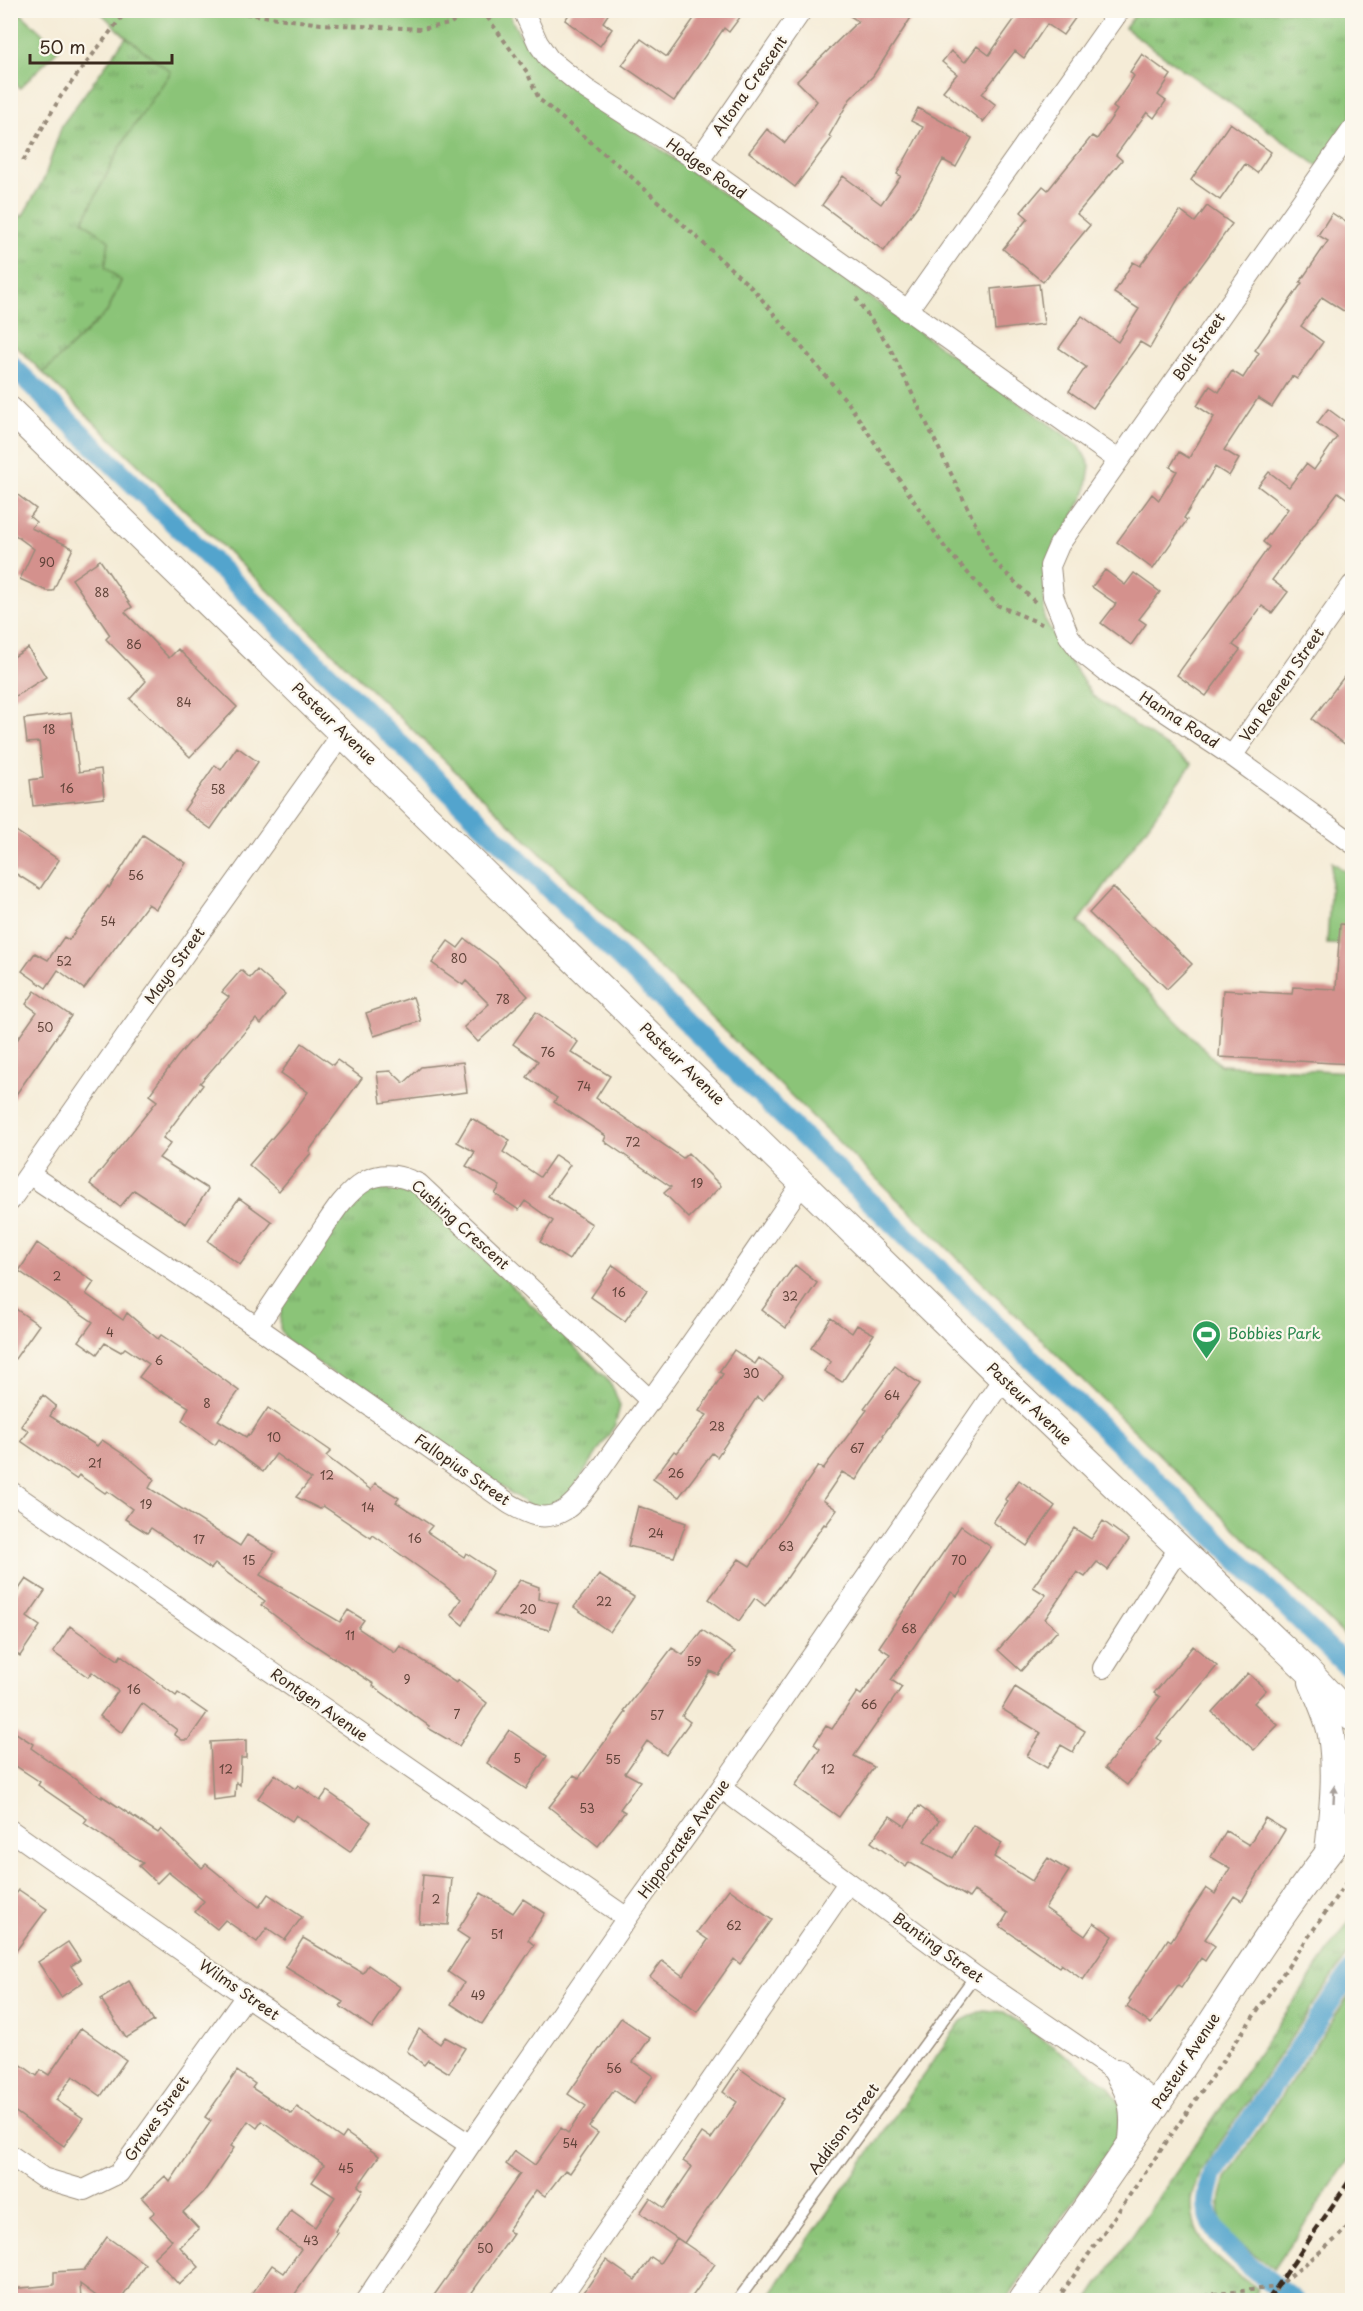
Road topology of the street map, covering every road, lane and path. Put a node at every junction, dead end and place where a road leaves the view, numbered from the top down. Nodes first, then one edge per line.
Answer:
1 (127, 10) edge
2 (219, 10) edge
3 (466, 10) edge
4 (482, 10) edge
5 (802, 10) edge
6 (1120, 10) edge
7 (523, 11) edge
8 (1353, 130) edge
9 (23, 161) dead end
10 (698, 161) junction
11 (852, 291) dead end
12 (907, 311) junction
13 (10, 410) edge
14 (1118, 460) junction
15 (1050, 566) joint
16 (1353, 585) edge
17 (1038, 606) dead end
18 (1069, 636) junction
19 (343, 733) junction
20 (1232, 756) junction
21 (1353, 843) edge
22 (29, 1174) junction
23 (803, 1182) junction
24 (10, 1201) edge
25 (257, 1327) junction
26 (1003, 1379) junction
27 (651, 1401) junction
28 (10, 1491) edge
29 (1179, 1548) junction
30 (1103, 1668) dead end
31 (1308, 1671) junction
32 (1353, 1718) edge
33 (721, 1788) junction
34 (1353, 1823) edge
35 (10, 1830) edge
36 (1328, 1852) junction
37 (1353, 1874) edge
38 (848, 1883) junction
39 (627, 1918) junction
40 (975, 1976) junction
41 (246, 1996) junction
42 (1117, 2072) junction
43 (1158, 2104) junction
44 (1132, 2141) junction
45 (470, 2145) junction
46 (10, 2155) edge
47 (1353, 2222) edge
48 (1277, 2287) junction
49 (366, 2301) edge
50 (559, 2301) edge
51 (738, 2301) edge
52 (1021, 2301) edge
53 (1058, 2301) edge
54 (1187, 2301) edge
55 (1273, 2301) edge

1 - 9 path
2 - 3 path
4 - 18 path
5 - 10 street, Altona Crescent
6 - 12 street
7 - 10 street, Hodges Road
8 - 14 street, Bolt Street
10 - 12 street, Hodges Road
11 - 17 path
12 - 14 street, Hodges Road
13 - 19 street, Pasteur Avenue
14 - 15 street, Bolt Street
15 - 18 street, Hanna Road
16 - 20 street, Van Reenen Street
18 - 20 street, Hanna Road
19 - 22 street, Mayo Street
19 - 23 street, Pasteur Avenue
20 - 21 street, Hanna Road
22 - 24 street, Mayo Street
22 - 25 street, Fallopius Street
23 - 26 street, Pasteur Avenue
23 - 27 street, Fallopius Street
25 - 27 street, Fallopius Street
25 - 27 street, Cushing Crescent
26 - 29 street, Pasteur Avenue
26 - 33 street, Hippocrates Avenue
28 - 39 street, Rontgen Avenue
29 - 30 street
29 - 31 street, Pasteur Avenue
31 - 32 street, Pasteur Avenue
36 -> 31 street
33 - 38 street, Banting Street
33 - 39 street, Hippocrates Avenue
34 - 36 street, Pasteur Avenue
35 - 41 street, Wilms Street
36 - 43 street, Pasteur Avenue
37 - 53 path
38 - 40 street, Banting Street
38 - 50 street
39 - 45 street, Hippocrates Avenue
40 - 42 street, Banting Street
40 - 51 lane, Addison Street
41 - 45 street, Wilms Street
41 - 46 street, Graves Street
42 - 43 street, Banting Street
42 - 44 street
43 - 44 street, Pasteur Avenue
44 - 52 street, Pasteur Avenue
45 - 49 street, Hippocrates Avenue
47 - 48 path
48 - 54 path
48 - 55 path

